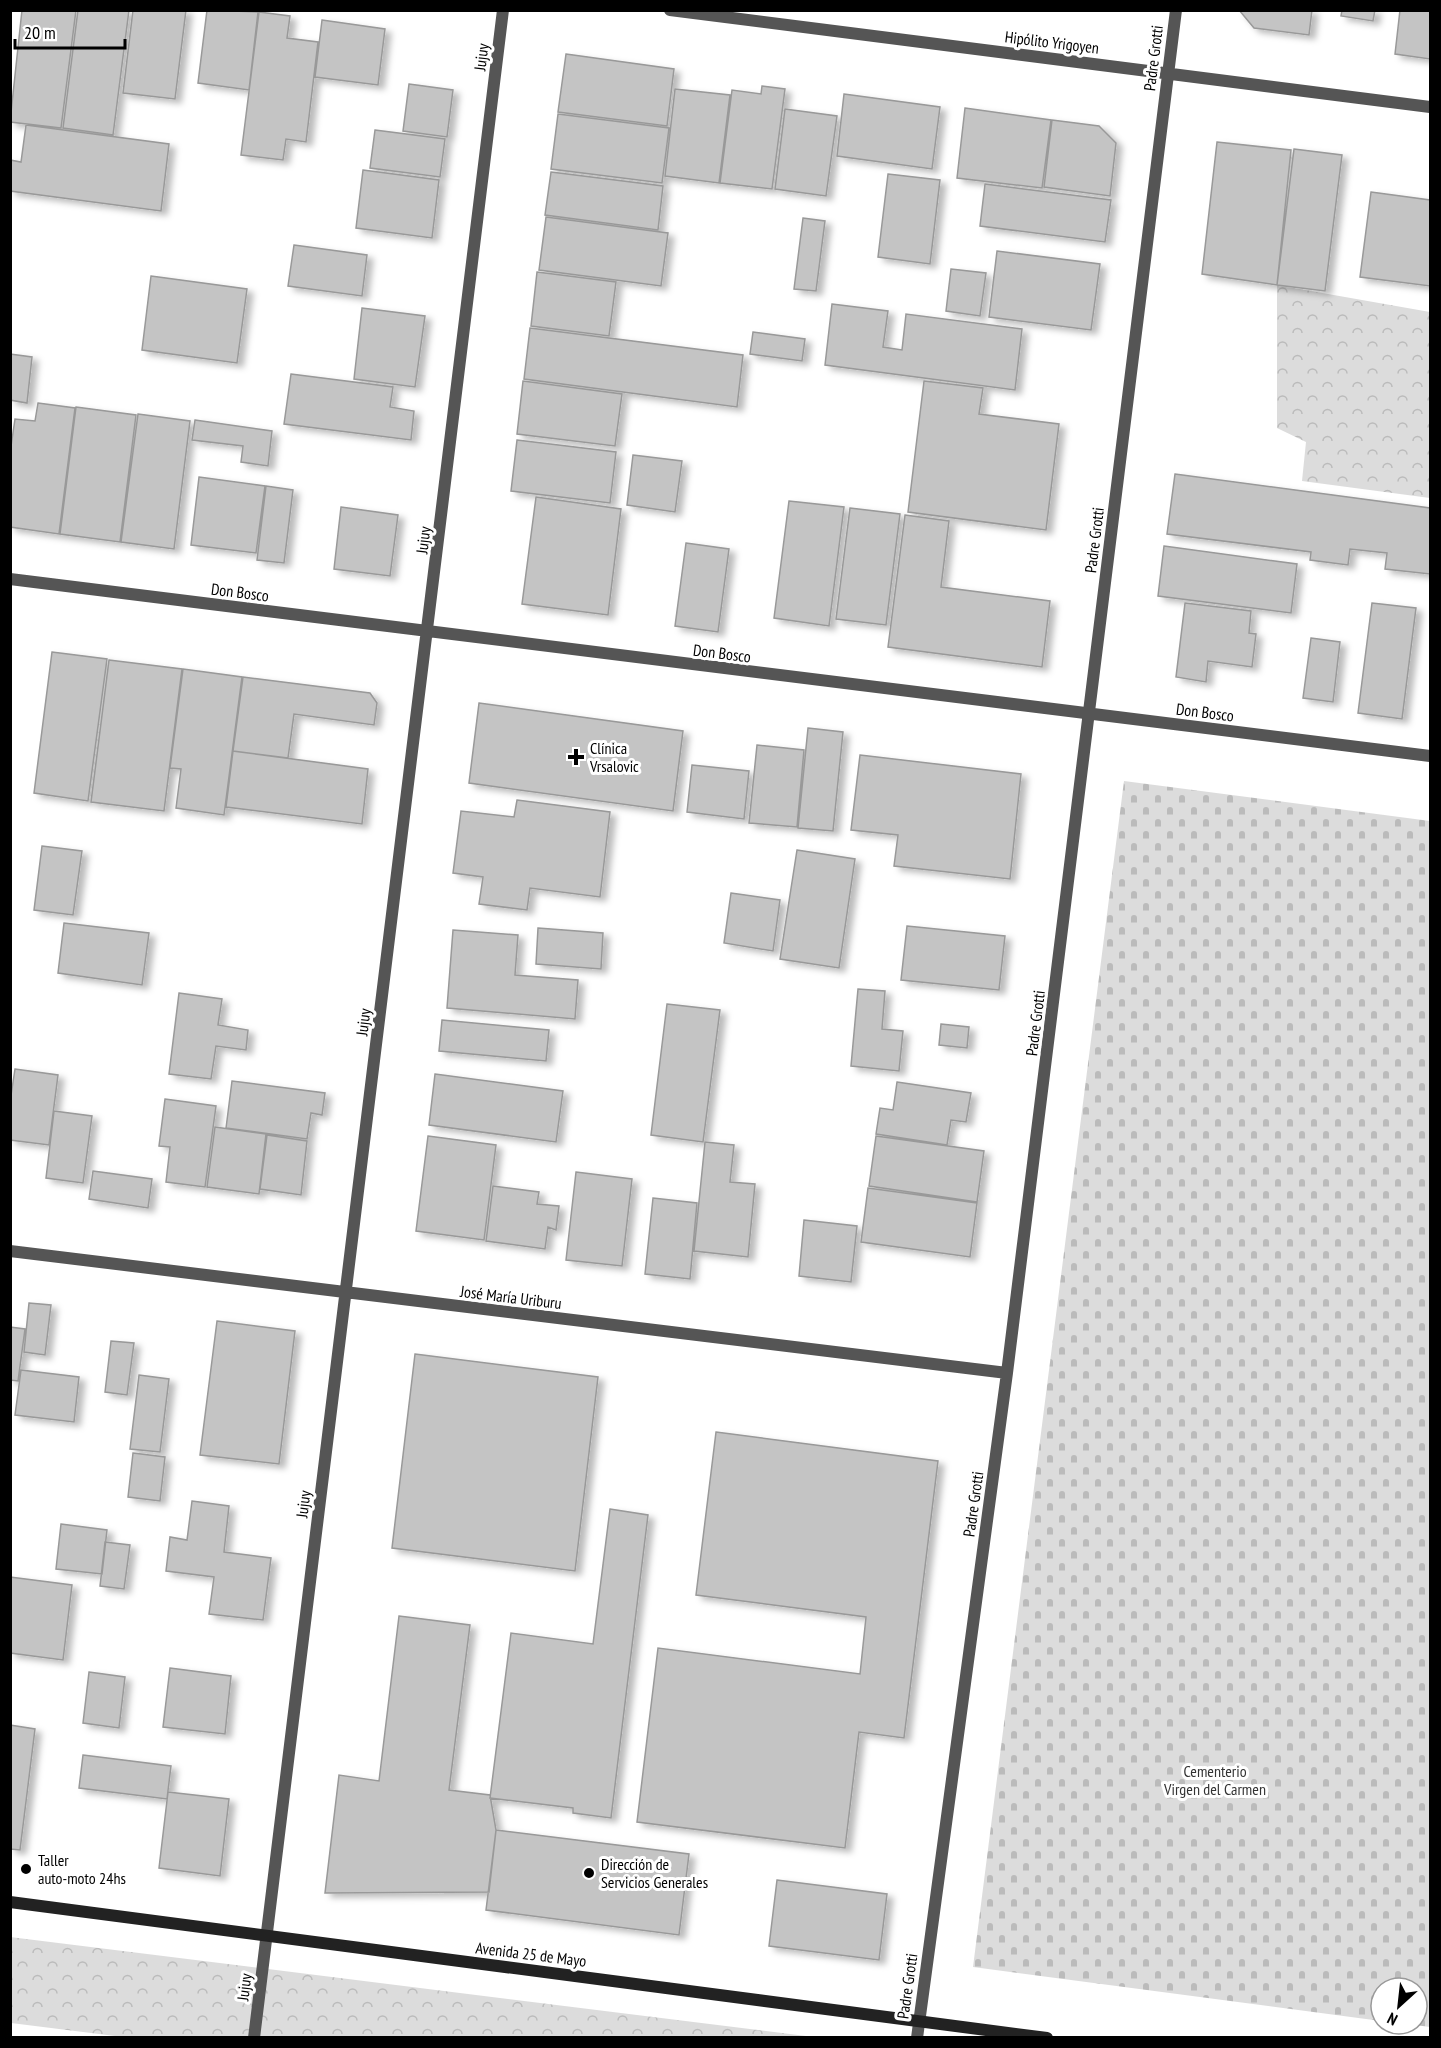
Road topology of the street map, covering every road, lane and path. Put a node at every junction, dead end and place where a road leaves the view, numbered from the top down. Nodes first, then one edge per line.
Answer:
1 (503, 10) edge
2 (670, 10) edge
3 (1176, 10) edge
4 (1168, 73) junction
5 (1431, 107) edge
6 (10, 579) edge
7 (429, 633) junction
8 (1090, 715) junction
9 (1431, 756) edge
10 (10, 1251) edge
11 (345, 1294) junction
12 (1007, 1373) junction
13 (10, 1902) edge
14 (267, 1936) junction
15 (919, 2021) junction
16 (254, 2037) edge
17 (917, 2037) edge
18 (1047, 2037) edge

1 - 7 street, Jujuy
2 - 4 street, Hipólito Yrigoyen
3 - 4 street, Padre Grotti
4 - 5 street, Hipólito Yrigoyen
4 - 8 street, Padre Grotti
6 - 7 street, Don Bosco
7 - 8 street, Don Bosco
7 - 11 street, Jujuy
8 - 9 street, Don Bosco
8 - 12 street, Padre Grotti
10 - 11 street, José María Uriburu
11 - 12 street, José María Uriburu
11 - 14 street, Jujuy
12 - 15 street, Padre Grotti
13 - 14 main road, Avenida 25 de Mayo
14 - 15 main road, Avenida 25 de Mayo
14 - 16 street, Jujuy
15 - 17 street, Padre Grotti
15 - 18 main road, Avenida 25 de Mayo

